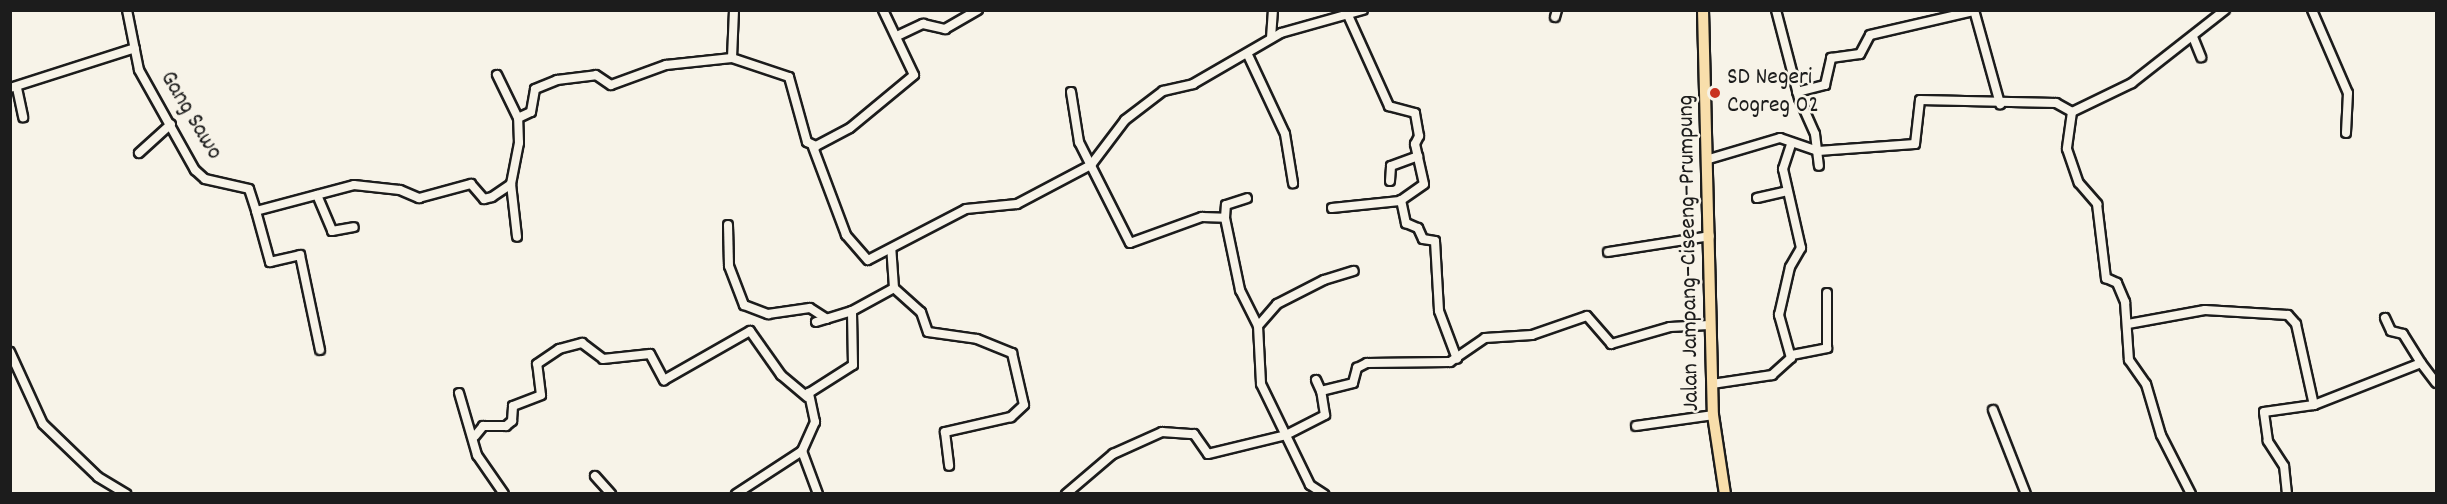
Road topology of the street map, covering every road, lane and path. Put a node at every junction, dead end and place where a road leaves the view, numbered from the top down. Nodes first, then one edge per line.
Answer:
1 (127, 10) edge
2 (734, 10) edge
3 (883, 10) edge
4 (978, 10) edge
5 (1273, 10) edge
6 (1363, 10) edge
7 (1702, 10) edge
8 (1776, 10) edge
9 (2225, 10) edge
10 (2312, 10) edge
11 (1974, 11) edge
12 (1347, 13) junction
13 (897, 36) junction
14 (2193, 37) junction
15 (1271, 38) junction
16 (135, 48) junction
17 (1248, 55) junction
18 (2201, 57) dead end
19 (732, 58) junction
20 (497, 75) dead end
21 (14, 88) edge
22 (1071, 92) dead end
23 (1797, 92) junction
24 (2000, 104) junction
25 (2072, 112) junction
26 (23, 117) dead end
27 (518, 118) junction
28 (171, 124) junction
29 (2346, 133) dead end
30 (1791, 145) junction
31 (813, 147) junction
32 (1818, 151) junction
33 (139, 153) dead end
34 (1418, 156) junction
35 (1709, 159) junction
36 (1091, 165) junction
37 (1819, 166) dead end
38 (1390, 181) dead end
39 (1293, 183) dead end
40 (511, 184) junction
41 (1787, 191) junction
42 (317, 195) junction
43 (1247, 198) dead end
44 (1757, 198) dead end
45 (1401, 200) junction
46 (1332, 208) dead end
47 (256, 211) junction
48 (1225, 218) junction
49 (728, 225) dead end
50 (354, 227) dead end
51 (1710, 236) junction
52 (517, 237) dead end
53 (891, 249) junction
54 (1608, 252) dead end
55 (1354, 272) dead end
56 (894, 288) junction
57 (1827, 293) dead end
58 (852, 311) junction
59 (2385, 318) dead end
60 (827, 319) junction
61 (816, 322) dead end
62 (2128, 324) junction
63 (1709, 325) junction
64 (1258, 326) junction
65 (320, 350) dead end
66 (10, 352) edge
67 (1792, 355) junction
68 (1456, 359) junction
69 (2421, 363) junction
70 (1316, 380) dead end
71 (2436, 383) edge
72 (1712, 384) junction
73 (1321, 391) junction
74 (459, 393) dead end
75 (807, 397) junction
76 (2314, 405) junction
77 (1992, 410) dead end
78 (1713, 415) junction
79 (1636, 426) dead end
80 (1286, 435) junction
81 (475, 436) junction
82 (802, 451) junction
83 (949, 466) dead end
84 (595, 476) dead end
85 (126, 494) edge
86 (504, 494) edge
87 (611, 494) edge
88 (736, 494) edge
89 (818, 494) edge
90 (1065, 494) edge
91 (1324, 494) edge
92 (1725, 494) edge
93 (2026, 494) edge
94 (2191, 494) edge
95 (2286, 494) edge

1 - 16 street, Gang Sawo
2 - 19 street
3 - 13 street
4 - 13 street
5 - 15 street
6 - 12 street
7 - 35 main road, Jalan Jampang–Ciseeng–Prumpung
8 - 23 street
9 - 14 street
10 - 29 street
11 - 23 street
11 - 24 street
12 - 15 street
12 - 34 street
13 - 31 street
14 - 18 street
14 - 25 street
15 - 17 street
16 - 21 street
16 - 28 street, Gang Sawo
17 - 36 street
17 - 39 street
19 - 27 street
19 - 31 street
20 - 27 street
21 - 26 street
22 - 36 street
23 - 32 street
24 - 25 street
24 - 32 street
25 - 62 street
27 - 40 street
28 - 33 street
28 - 47 street, Gang Sawo
30 - 32 street
30 - 35 street
30 - 41 street
31 - 53 street
32 - 37 street
34 - 38 street
34 - 45 street
35 - 51 main road, Jalan Jampang–Ciseeng–Prumpung
36 - 48 street
36 - 53 street
40 - 42 street
40 - 52 street
41 - 44 street
41 - 67 street
42 - 47 street
42 - 50 street
43 - 48 street
45 - 46 street
45 - 68 street
47 - 65 street
48 - 64 street
49 - 60 street
51 - 54 street
51 - 63 main road, Jalan Jampang–Ciseeng–Prumpung
53 - 56 street
55 - 64 street
56 - 58 street
56 - 83 street
57 - 67 street
58 - 60 street
58 - 75 street
59 - 69 street
60 - 61 street
62 - 76 street
62 - 94 street
63 - 68 street
63 - 72 main road, Jalan Jampang–Ciseeng–Prumpung
64 - 80 street
66 - 85 street
67 - 72 street
68 - 73 street
69 - 71 street
69 - 76 street
70 - 73 street
72 - 78 main road, Jalan Jampang–Ciseeng–Prumpung
73 - 80 street
74 - 81 street
75 - 81 street
75 - 82 street
76 - 95 street
77 - 93 street
78 - 79 street
78 - 92 main road, Jalan Jampang–Ciseeng–Prumpung
80 - 90 street
80 - 91 street
81 - 86 street
82 - 88 street
82 - 89 street
84 - 87 street

